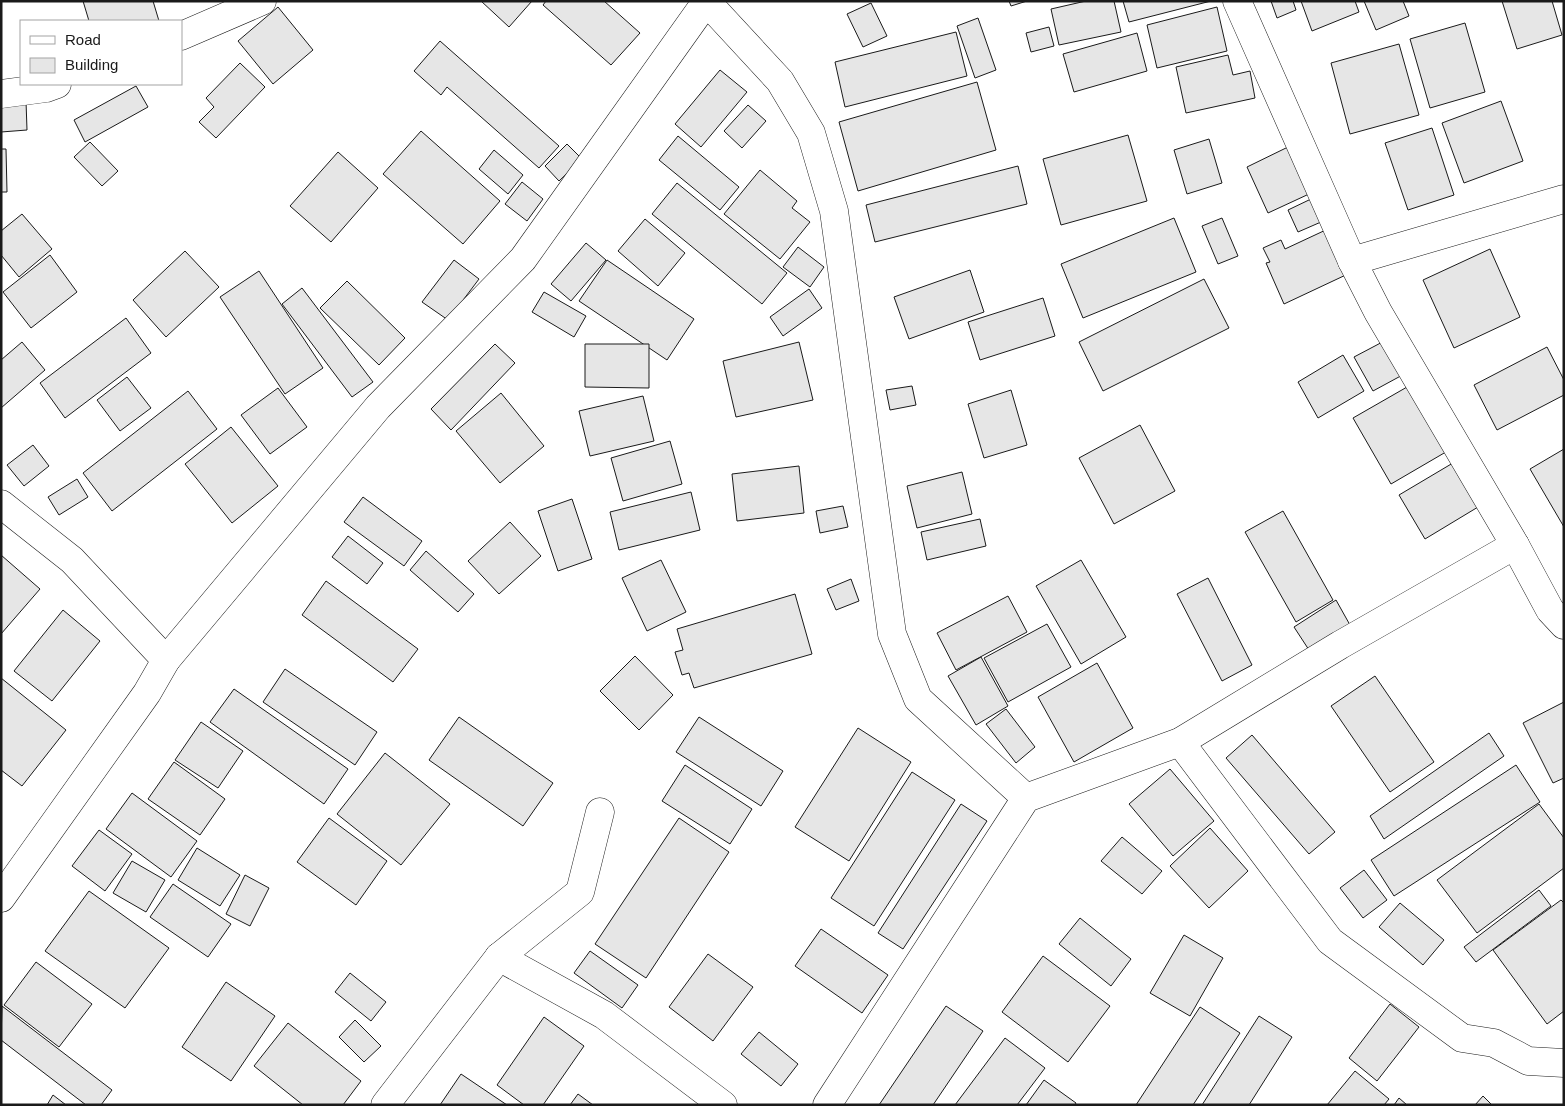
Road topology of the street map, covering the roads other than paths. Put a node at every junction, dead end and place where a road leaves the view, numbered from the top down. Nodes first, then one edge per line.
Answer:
1 (262, 1) edge
2 (1237, 1) edge
3 (706, 2) edge
4 (182, 36) edge
5 (54, 85) edge
6 (1, 94) edge
7 (1564, 199) edge
8 (1352, 261) junction
9 (1, 504) edge
10 (1515, 545) junction
11 (1564, 625) edge
12 (166, 660) junction
13 (1180, 742) junction
14 (1026, 798) junction
15 (600, 812) dead end
16 (1, 898) edge
17 (499, 957) junction
18 (1564, 1063) edge
19 (385, 1105) edge
20 (723, 1105) edge
21 (827, 1105) edge

1 - 4 street
2 - 8 street
3 - 12 street
3 - 14 street
5 - 6 street
7 - 8 street
8 - 10 street
9 - 12 street
10 - 11 street
10 - 13 street
12 - 16 street
13 - 14 street
13 - 18 street
14 - 21 street
15 - 17 street
17 - 19 street
17 - 20 street

